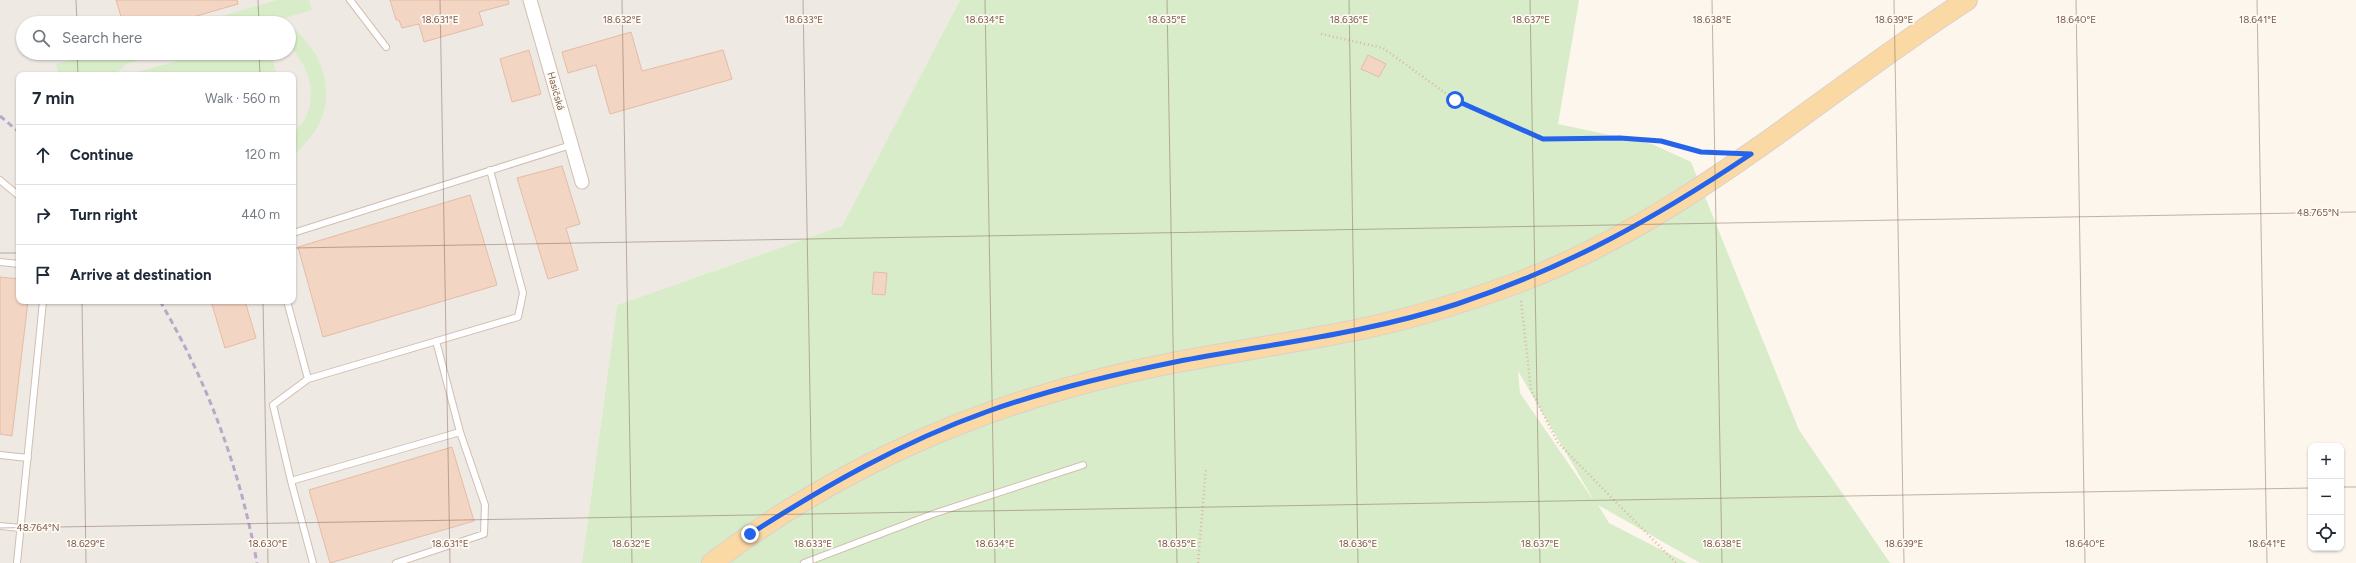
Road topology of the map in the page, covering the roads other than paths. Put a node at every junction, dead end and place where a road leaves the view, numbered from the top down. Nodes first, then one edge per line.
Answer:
1 (350, 0) edge
2 (530, 0) edge
3 (1967, 0) edge
4 (386, 47) dead end
5 (571, 144) junction
6 (490, 170) junction
7 (0, 180) edge
8 (582, 182) dead end
9 (16, 193) edge
10 (296, 232) edge
11 (0, 262) edge
12 (16, 264) edge
13 (43, 304) edge
14 (288, 304) edge
15 (436, 341) junction
16 (308, 379) junction
17 (460, 432) junction
18 (0, 455) edge
19 (28, 458) junction
20 (1083, 465) dead end
21 (291, 481) junction
22 (0, 526) edge
23 (21, 528) junction
24 (17, 563) edge
25 (313, 563) edge
26 (396, 563) edge
27 (712, 563) edge
28 (804, 563) edge

1 - 4 lane
2 - 5 street, Hasičská
3 - 27 main road
5 - 6 lane
5 - 8 street, Hasičská
6 - 10 lane
6 - 15 lane
7 - 9 lane
11 - 12 lane
13 - 19 lane
14 - 16 lane
15 - 16 lane
15 - 17 lane
16 - 21 lane
17 - 21 lane
17 - 26 lane
18 - 19 lane
19 - 23 lane
20 - 28 lane
21 - 25 lane
22 - 23 lane
23 - 24 lane

